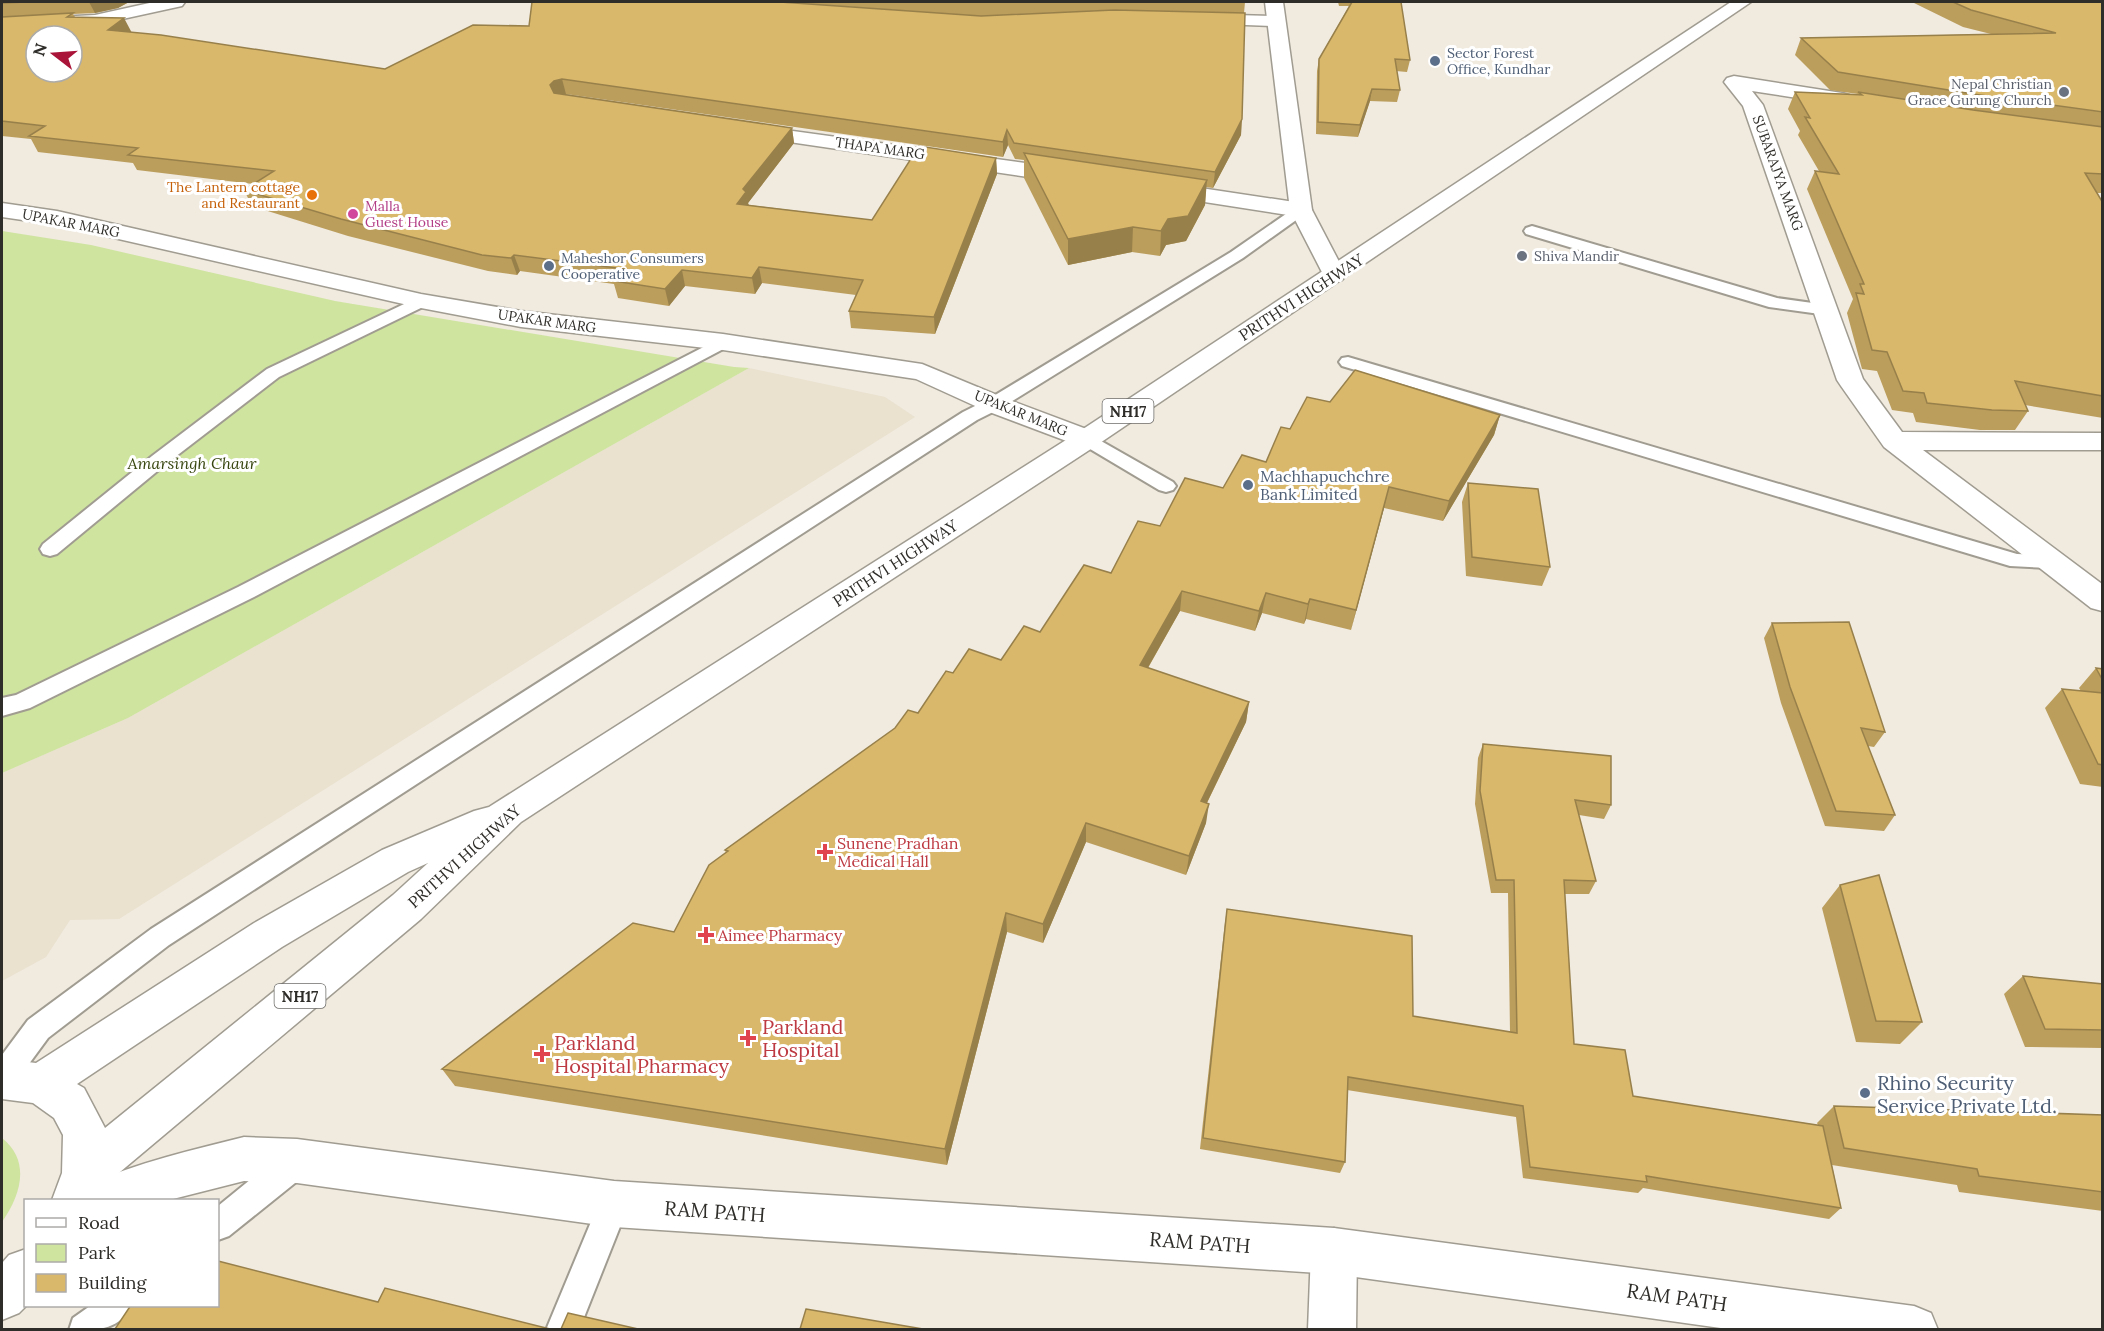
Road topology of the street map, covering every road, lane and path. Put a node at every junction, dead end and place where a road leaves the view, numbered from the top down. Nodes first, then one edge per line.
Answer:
1 (176, 2) edge
2 (1742, 2) edge
3 (1275, 11) edge
4 (1183, 19) edge
5 (2, 25) edge
6 (1858, 101) edge
7 (725, 127) edge
8 (1090, 179) edge
9 (1136, 186) edge
10 (2, 210) edge
11 (1300, 210) junction
12 (1532, 231) dead end
13 (1334, 275) junction
14 (422, 300) junction
15 (1827, 310) junction
16 (723, 342) junction
17 (1348, 362) dead end
18 (994, 404) junction
19 (1087, 439) junction
20 (1894, 441) junction
21 (2100, 444) edge
22 (1166, 486) dead end
23 (50, 549) dead end
24 (2049, 561) junction
25 (2103, 600) edge
26 (2, 707) edge
27 (508, 812) junction
28 (15, 1080) edge
29 (297, 1161) junction
30 (87, 1191) edge
31 (614, 1204) junction
32 (219, 1223) edge
33 (1334, 1251) junction
34 (24, 1274) edge
35 (2, 1296) edge
36 (112, 1307) edge
37 (85, 1329) edge
38 (562, 1329) edge
39 (1332, 1329) edge
40 (1914, 1329) edge

1 - 5 main road
2 - 13 main road, PRITHVI HIGHWAY / NH17
3 - 4 main road
3 - 11 main road
6 - 15 main road, SUBARAJYA MARG
7 - 8 main road, THAPA MARG
9 - 11 main road
10 - 14 main road, UPAKAR MARG
11 - 13 main road
11 - 18 lane
12 - 15 lane
13 - 19 main road, PRITHVI HIGHWAY / NH17
14 - 16 main road, UPAKAR MARG
14 - 23 lane
15 - 20 main road, SUBARAJYA MARG
16 - 18 main road, UPAKAR MARG
16 - 26 lane
17 - 24 lane
18 - 19 main road, UPAKAR MARG
18 - 28 lane
19 - 22 lane
19 - 27 main road, PRITHVI HIGHWAY / NH17
20 - 21 main road
20 - 24 main road, SUBARAJYA MARG
24 - 25 main road, SUBARAJYA MARG
27 - 28 main road
27 - 30 main road, PRITHVI HIGHWAY / NH17
28 - 30 main road
29 - 30 main road, RAM PATH
29 - 31 main road, RAM PATH
29 - 32 lane
31 - 33 main road, RAM PATH
31 - 38 lane
33 - 39 main road
33 - 40 main road, RAM PATH
34 - 35 main road
36 - 37 lane

